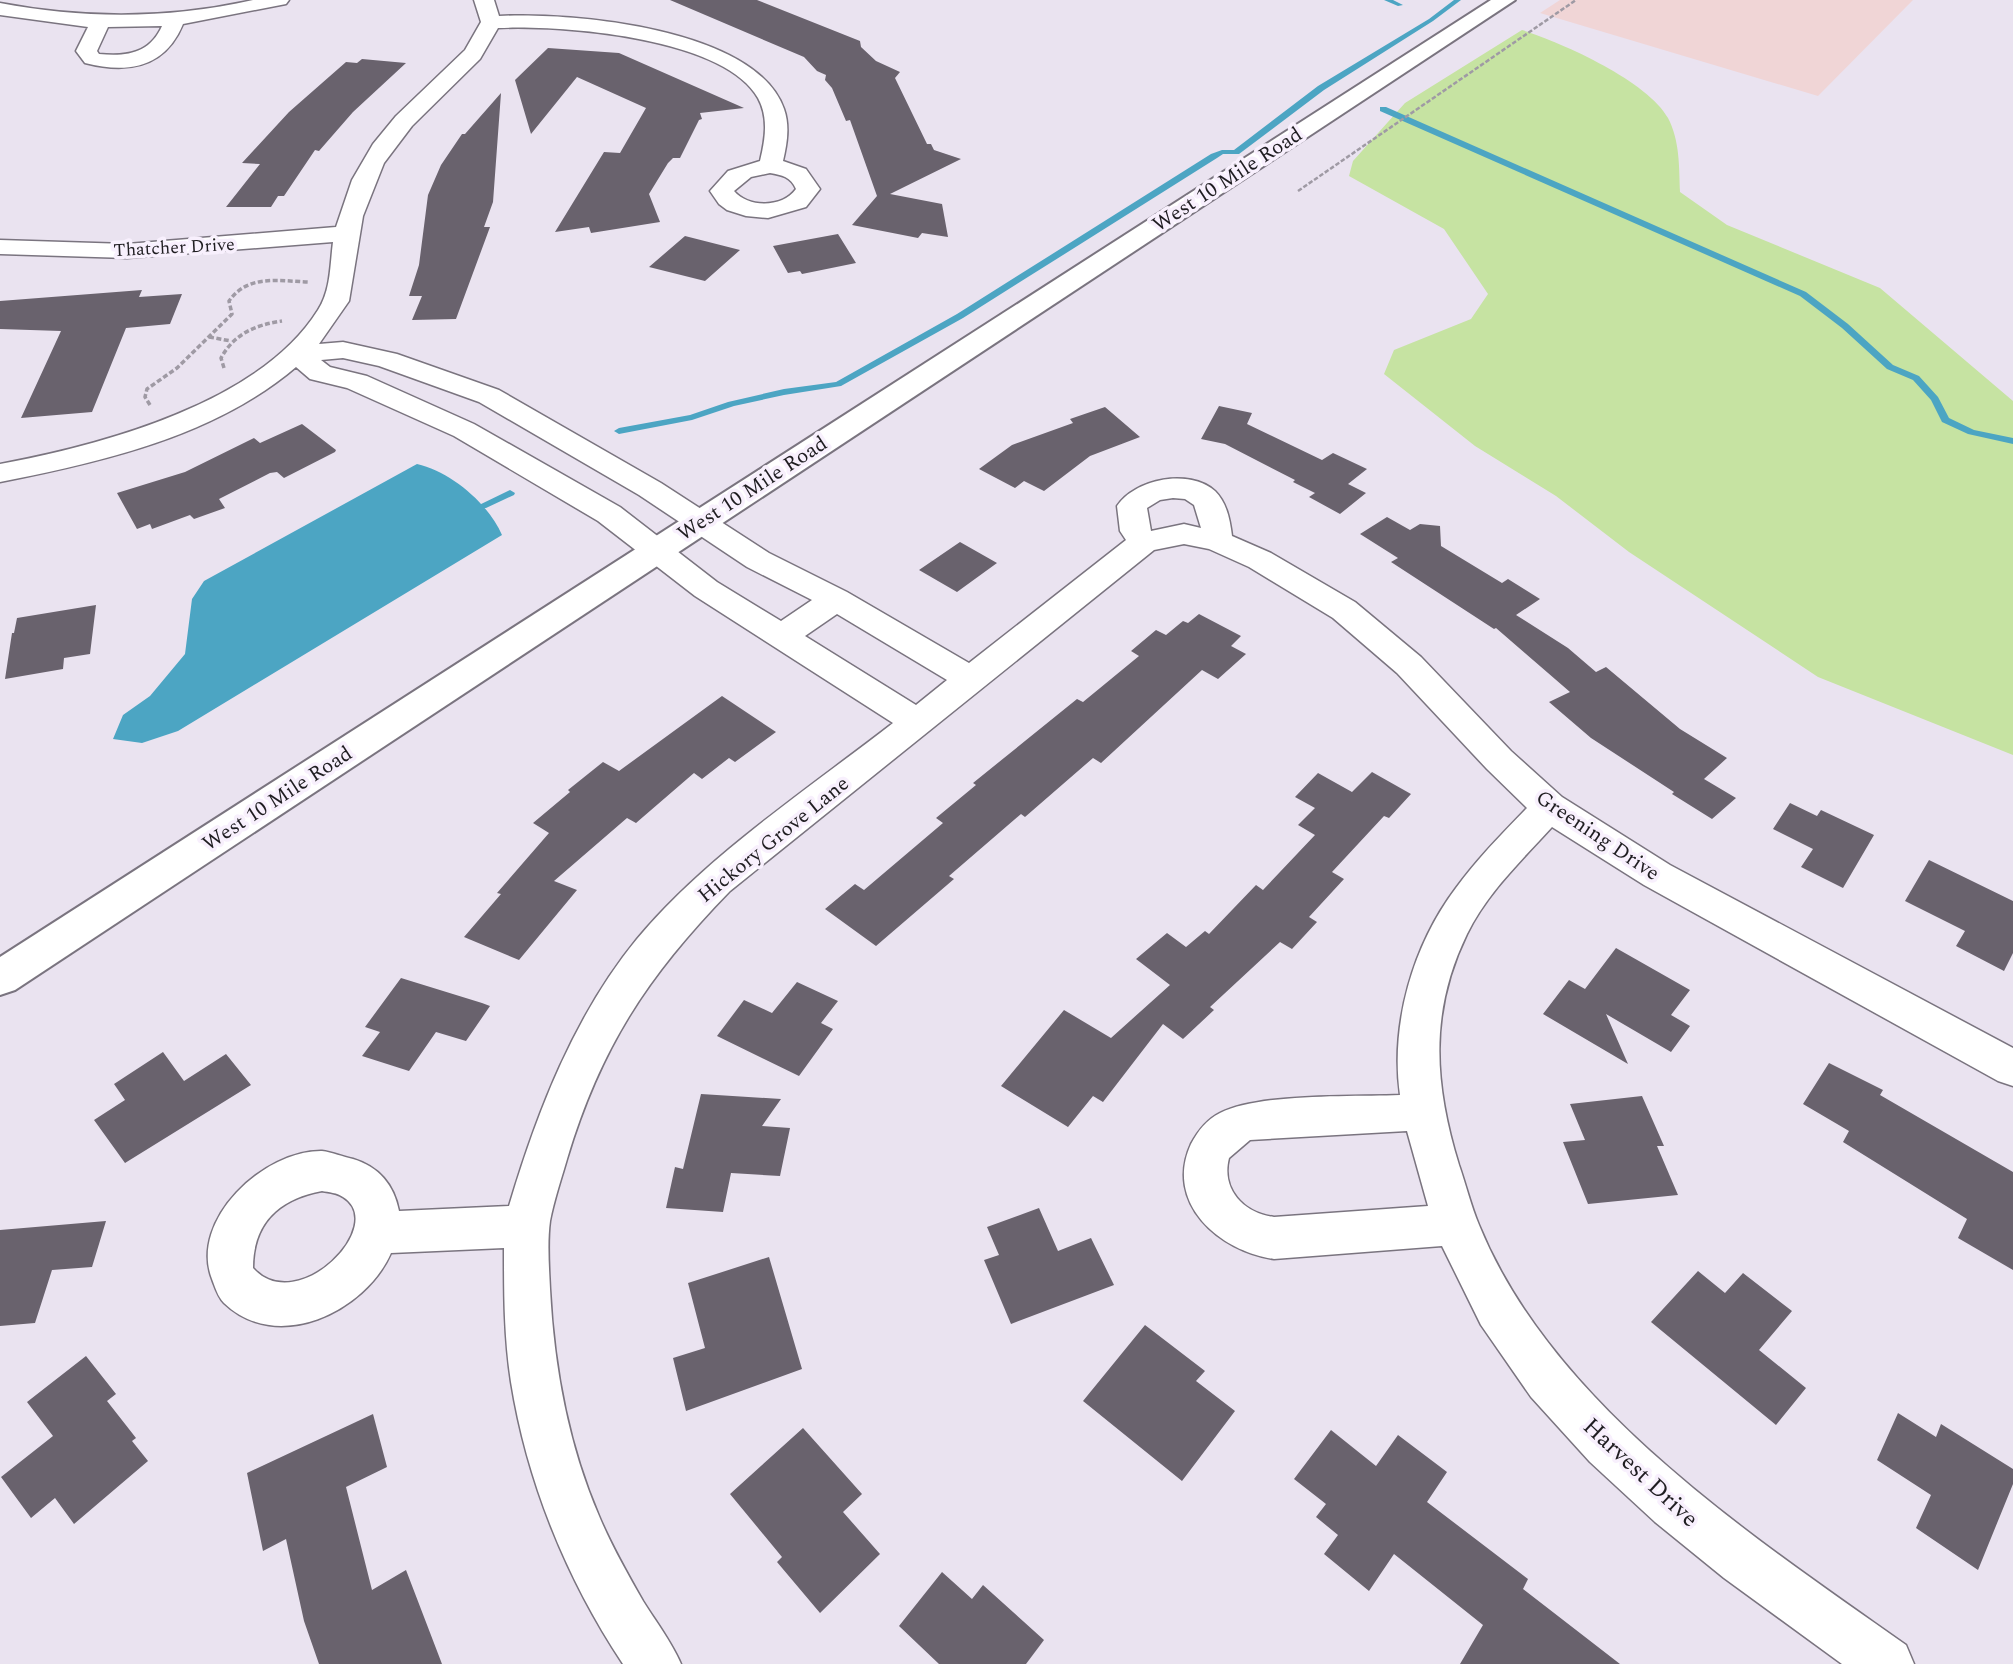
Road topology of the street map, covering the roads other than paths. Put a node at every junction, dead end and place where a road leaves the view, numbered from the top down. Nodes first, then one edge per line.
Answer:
1 (279, 0) edge
2 (1505, 0) edge
3 (0, 9) edge
4 (487, 11) edge
5 (175, 18) junction
6 (100, 22) junction
7 (770, 166) dead end
8 (347, 234) junction
9 (0, 247) edge
10 (297, 354) junction
11 (561, 436) junction
12 (518, 461) junction
13 (0, 473) edge
14 (700, 522) junction
15 (1201, 537) joint
16 (655, 551) junction
17 (836, 599) junction
18 (782, 636) junction
19 (970, 679) junction
20 (917, 722) junction
21 (1549, 807) junction
22 (0, 978) edge
23 (2013, 1068) edge
24 (1424, 1112) junction
25 (1453, 1224) junction
26 (527, 1226) junction
27 (378, 1233) dead end
28 (654, 1664) edge
29 (1887, 1664) edge

1 - 5 street
2 - 14 main road, West 10 Mile Road
3 - 6 street
4 - 7 street
4 - 8 street
5 - 6 street
5 - 6 street
8 - 9 street, Thatcher Drive
8 - 10 street
10 - 11 street
10 - 12 street
10 - 13 street
11 - 12 street
11 - 14 street
12 - 16 street
14 - 16 main road, West 10 Mile Road
14 - 17 street
15 - 19 street, Hickory Grove Lane
15 - 21 street, Greening Drive
16 - 18 street
16 - 22 main road, West 10 Mile Road
17 - 18 street
17 - 19 street
18 - 20 street
19 - 20 street, Hickory Grove Lane
20 - 26 street, Hickory Grove Lane
21 - 23 street, Greening Drive
21 - 24 street, Harvest Drive
24 - 25 street, Harvest Drive
24 - 25 street
25 - 29 street, Harvest Drive
26 - 27 street
26 - 28 street, Hickory Grove Lane

